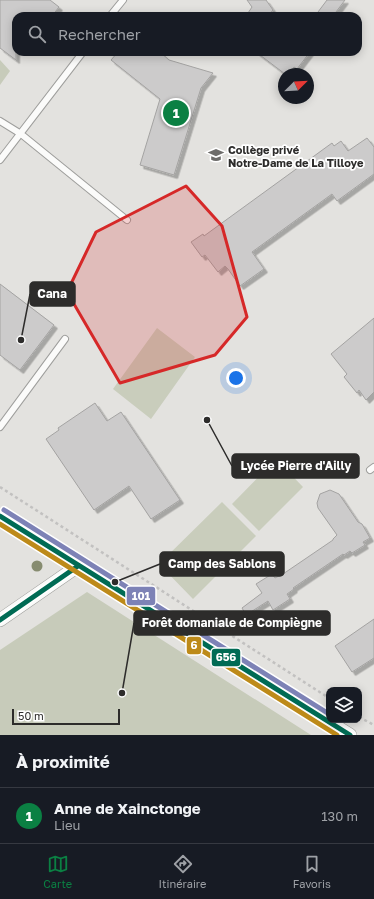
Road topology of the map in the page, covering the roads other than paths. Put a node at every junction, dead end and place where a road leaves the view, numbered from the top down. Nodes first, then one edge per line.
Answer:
1 (122, 0) edge
2 (113, 12) edge
3 (80, 56) edge
4 (0, 121) edge
5 (20, 134) junction
6 (0, 160) edge
7 (127, 220) dead end
8 (65, 339) dead end
9 (0, 427) edge
10 (0, 516) edge
11 (78, 566) junction
12 (0, 620) edge
13 (350, 735) edge

1 - 2 lane
3 - 5 lane
4 - 5 lane
5 - 6 lane
5 - 7 lane
8 - 9 lane
10 - 11 street
11 - 12 street
11 - 13 street

